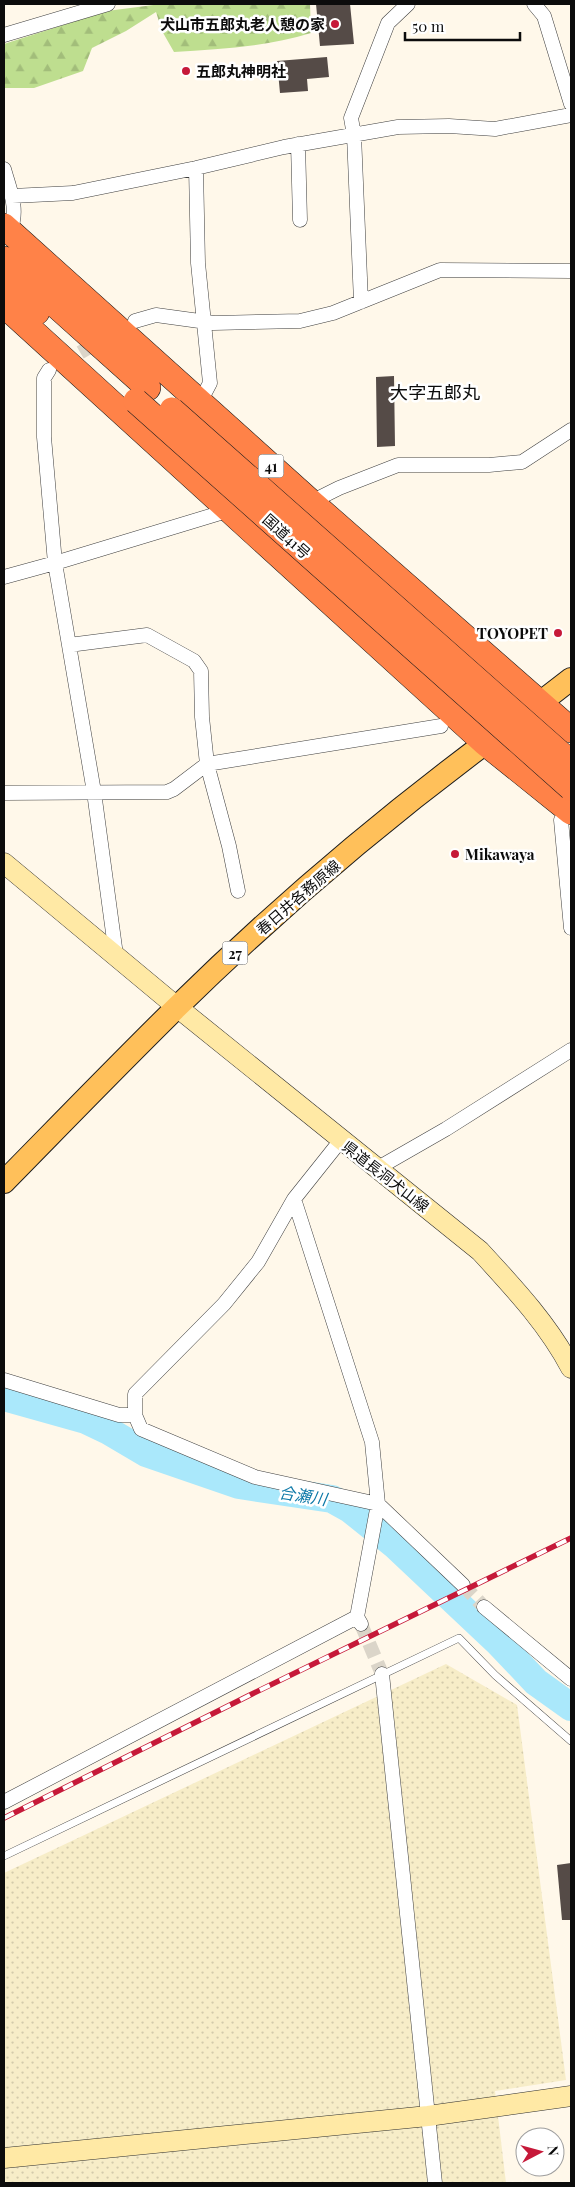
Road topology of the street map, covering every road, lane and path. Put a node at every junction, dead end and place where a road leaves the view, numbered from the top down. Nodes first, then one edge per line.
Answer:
1 (108, 4) edge
2 (408, 4) edge
3 (534, 4) edge
4 (4, 35) edge
5 (565, 61) edge
6 (571, 104) edge
7 (571, 115) edge
8 (354, 135) junction
9 (298, 144) junction
10 (196, 168) junction
11 (4, 170) edge
12 (12, 196) junction
13 (300, 220) dead end
14 (7, 228) edge
15 (4, 259) edge
16 (571, 271) edge
17 (4, 282) edge
18 (362, 302) junction
19 (4, 305) edge
20 (202, 320) junction
21 (135, 321) dead end
22 (50, 370) dead end
23 (142, 394) junction
24 (200, 402) junction
25 (571, 430) edge
26 (311, 502) junction
27 (230, 510) junction
28 (55, 563) junction
29 (4, 577) edge
30 (69, 646) junction
31 (571, 679) edge
32 (541, 702) junction
33 (441, 726) dead end
34 (571, 730) edge
35 (485, 744) junction
36 (571, 763) edge
37 (207, 764) junction
38 (94, 792) junction
39 (4, 793) edge
40 (570, 803) edge
41 (4, 863) edge
42 (238, 891) dead end
43 (571, 928) edge
44 (116, 955) junction
45 (177, 1007) junction
46 (571, 1050) edge
47 (342, 1140) junction
48 (378, 1168) junction
49 (4, 1182) edge
50 (294, 1199) junction
51 (571, 1368) edge
52 (4, 1380) edge
53 (135, 1414) junction
54 (378, 1504) junction
55 (463, 1586) tunnel mouth
56 (484, 1607) tunnel mouth
57 (382, 1674) junction
58 (571, 1679) edge
59 (571, 1740) edge
60 (4, 1802) edge
61 (4, 1856) edge
62 (571, 2096) edge
63 (428, 2116) junction
64 (4, 2158) edge
65 (435, 2183) edge

1 - 4 street
2 - 8 street
3 - 5 street
5 - 6 street
7 - 8 street
8 - 9 street
8 - 18 street
9 - 10 street
9 - 13 street
10 - 12 street
10 - 20 street
11 - 12 street
12 - 14 street
14 - 24 highway, 41
15 - 23 highway, 国道41号 / 41
16 - 18 street
17 - 23 highway, 国道41号 / 41
18 - 20 street
19 - 27 highway
20 - 21 street
20 - 24 street
22 - 28 street
23 - 36 highway, 国道41号 / 41, bridge
23 - 40 highway, 国道41号 / 41, bridge
24 - 26 highway, 41
25 - 26 street
26 - 32 highway, 41
27 - 28 street
27 - 35 highway
28 - 29 street
28 - 30 street
30 - 37 street
30 - 38 street
31 - 32 main road, 春日井各務原線 / 27
32 - 34 highway
32 - 35 main road, 春日井各務原線 / 27
33 - 37 street
35 - 40 highway
35 - 45 main road, 春日井各務原線 / 27
37 - 38 street
37 - 42 street
38 - 39 street
38 - 44 street
40 - 43 street
41 - 44 street, 県道長洞犬山線
44 - 45 street, 県道長洞犬山線
45 - 47 street, 県道長洞犬山線
45 - 49 main road, 春日井各務原線 / 27
46 - 48 street
47 - 48 street, 県道長洞犬山線
47 - 50 street
48 - 51 street, 県道長洞犬山線
50 - 53 street
50 - 54 street
52 - 53 street
53 - 54 street
54 - 55 street
54 - 60 street
56 - 58 street
57 - 59 lane
57 - 61 lane
57 - 63 street
62 - 63 street
63 - 64 street
63 - 65 street

